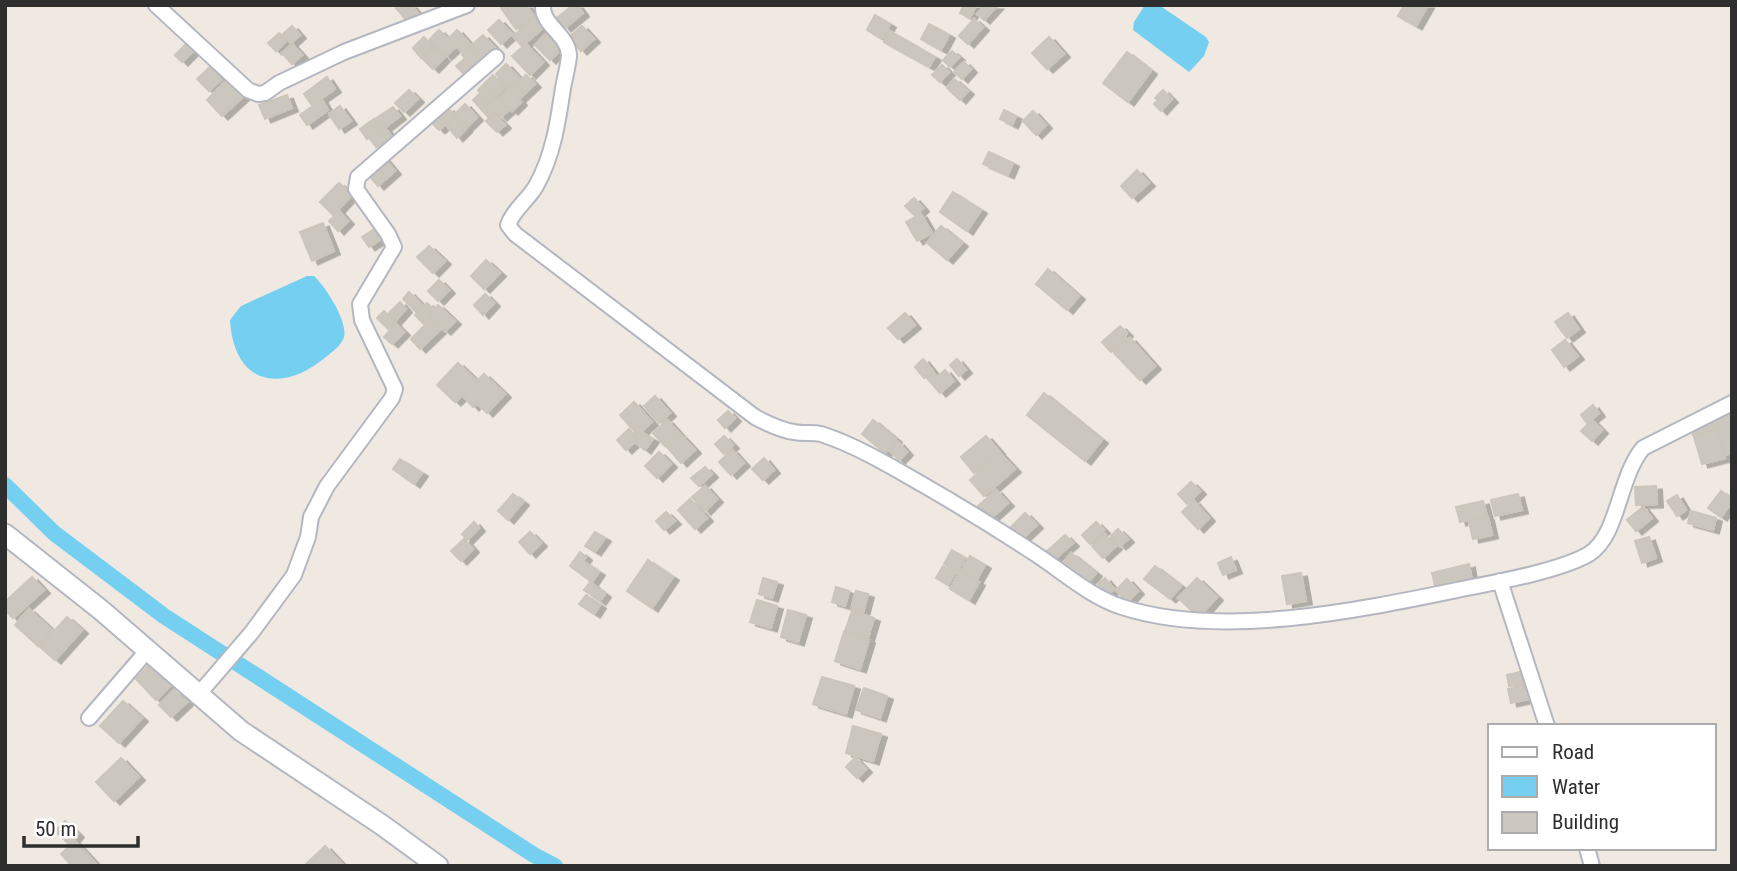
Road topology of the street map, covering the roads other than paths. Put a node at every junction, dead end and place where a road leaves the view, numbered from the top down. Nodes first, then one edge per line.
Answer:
1 (156, 5) edge
2 (467, 5) edge
3 (543, 5) edge
4 (496, 57) dead end
5 (1732, 403) edge
6 (5, 534) edge
7 (1500, 581) junction
8 (148, 651) junction
9 (198, 695) junction
10 (89, 718) dead end
11 (1546, 724) edge
12 (436, 865) edge

1 - 2 street
3 - 7 street
4 - 9 street
5 - 7 street
6 - 8 main road
7 - 11 street
8 - 9 main road
8 - 10 street
9 - 12 main road

